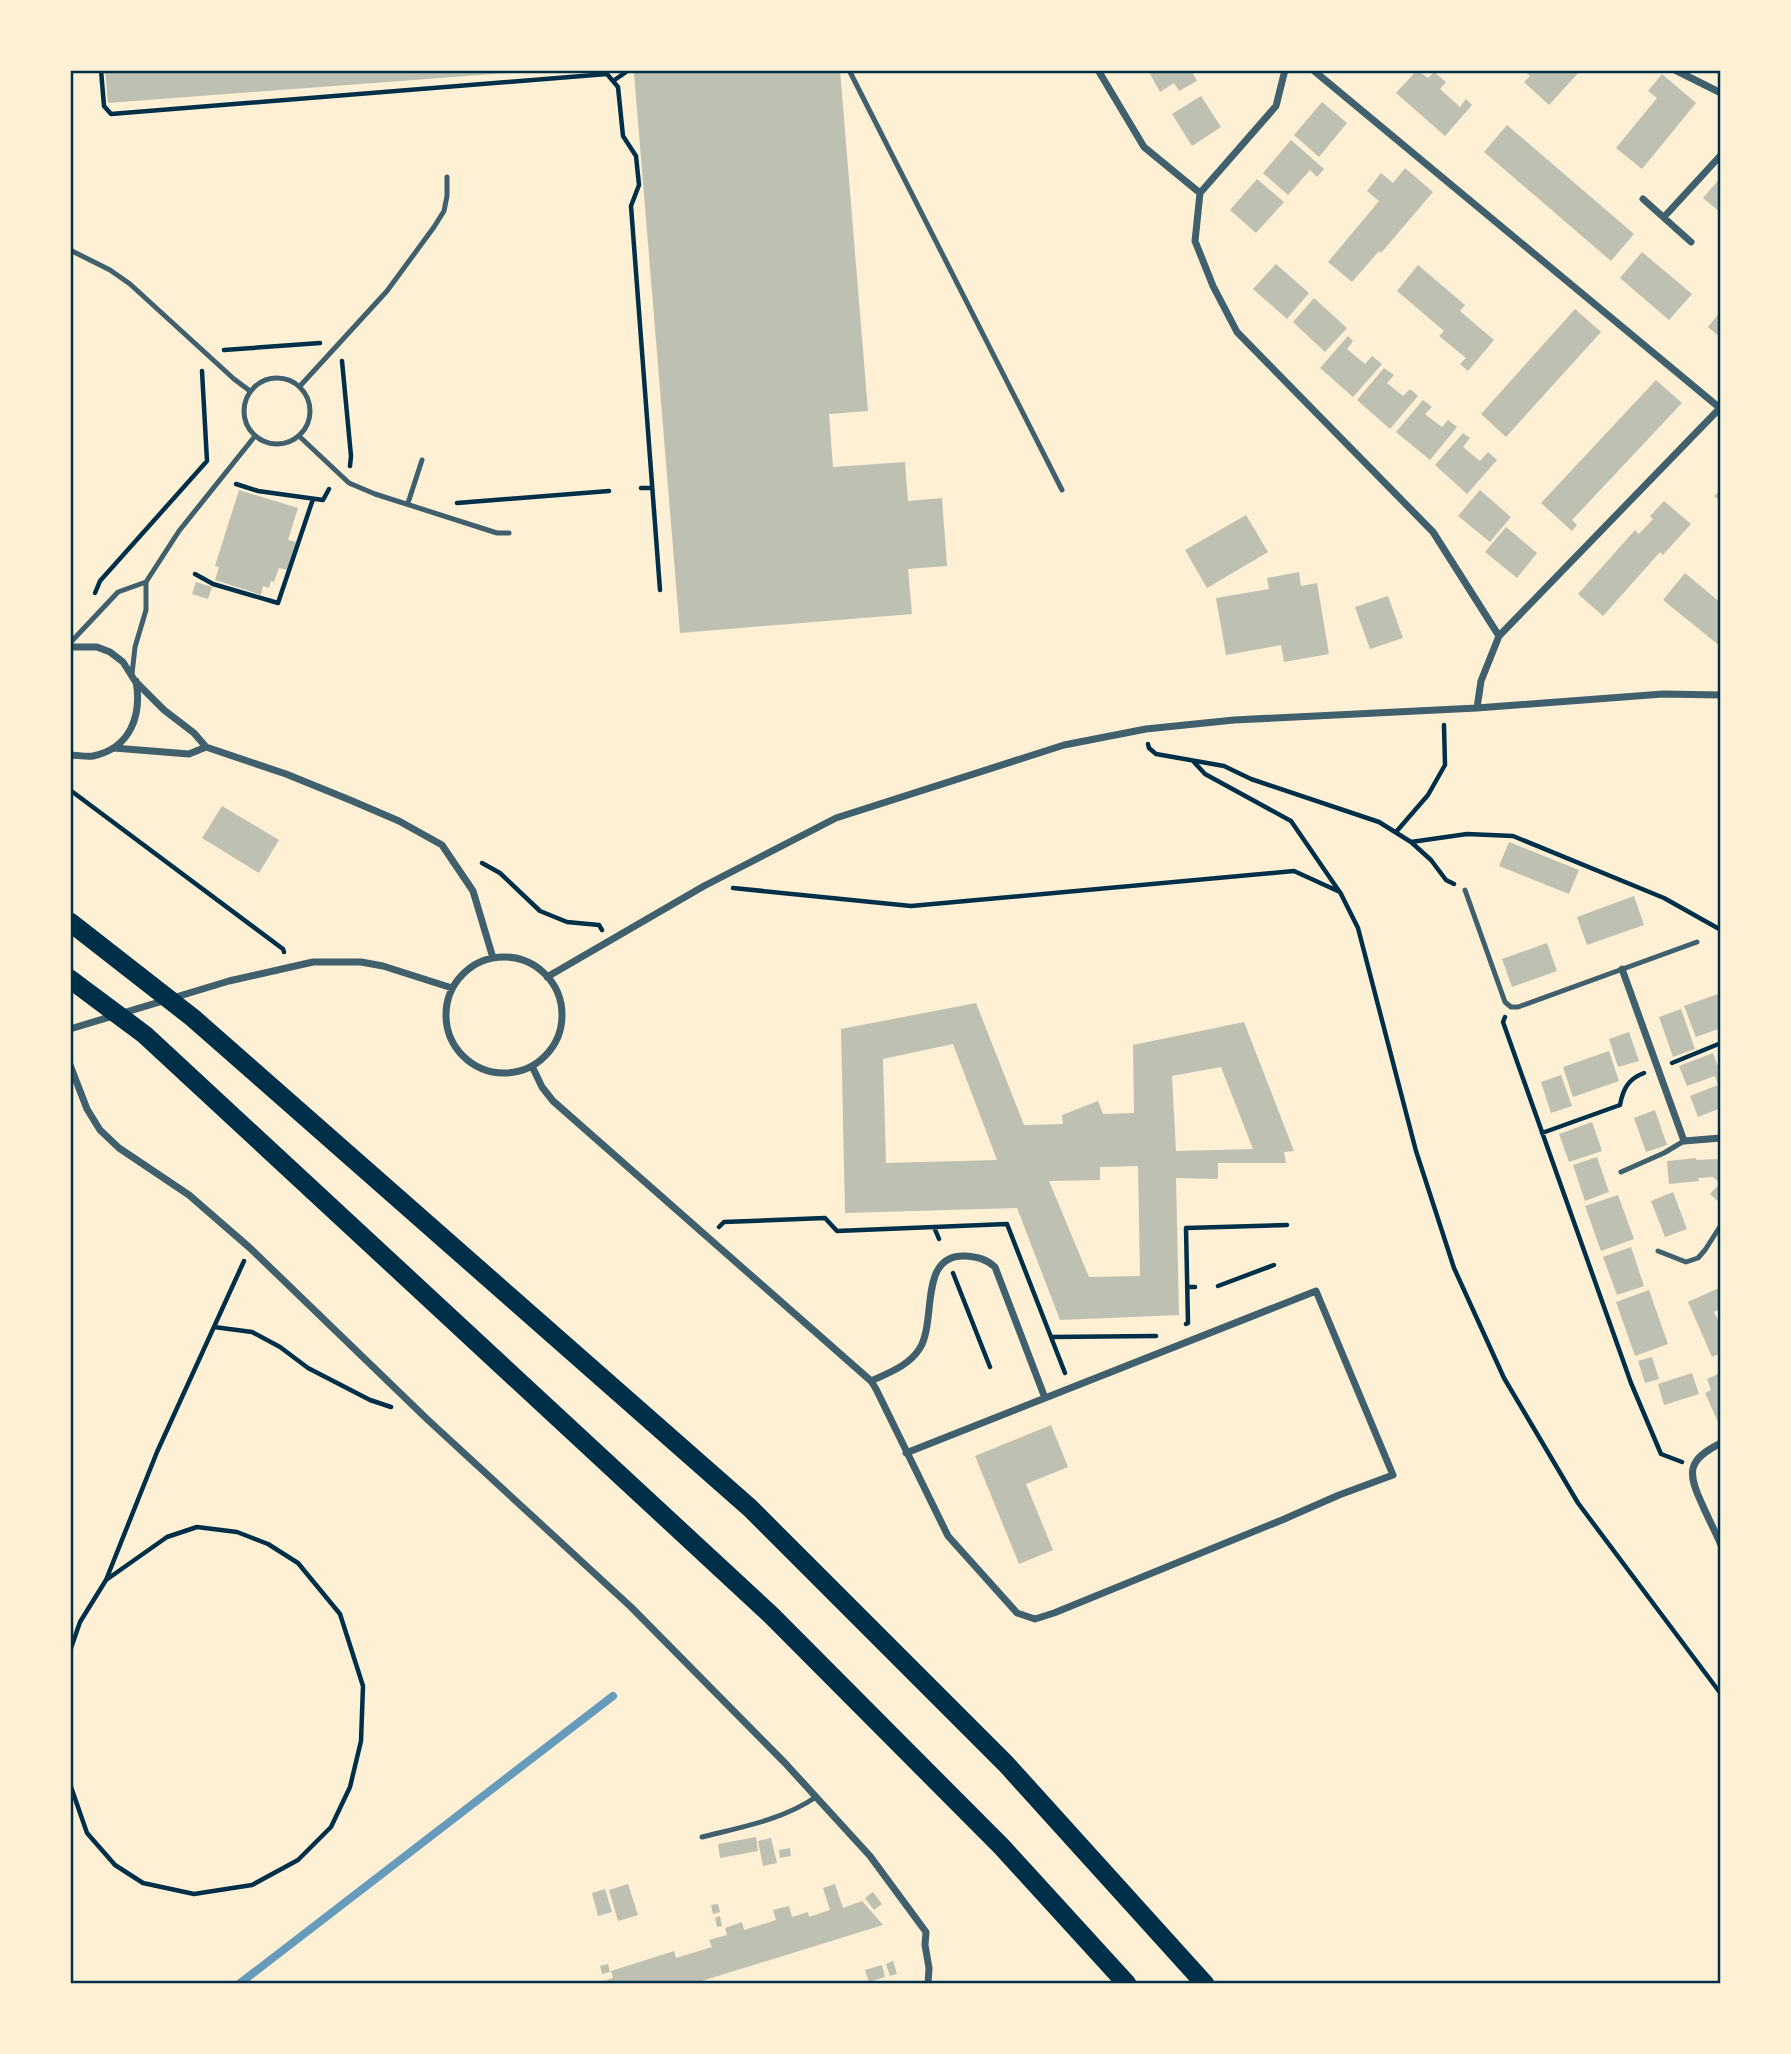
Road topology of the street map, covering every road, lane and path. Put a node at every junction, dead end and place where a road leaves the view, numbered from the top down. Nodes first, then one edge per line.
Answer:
1 (101, 70) edge
2 (629, 70) edge
3 (849, 70) edge
4 (1098, 70) edge
5 (1285, 70) edge
6 (1313, 70) edge
7 (1675, 70) edge
8 (613, 81) junction
9 (1721, 93) edge
10 (1721, 155) edge
11 (447, 177) dead end
12 (1200, 193) junction
13 (1643, 199) dead end
14 (1664, 217) junction
15 (1691, 242) dead end
16 (70, 250) edge
17 (323, 342) dead end
18 (220, 351) dead end
19 (342, 361) dead end
20 (202, 371) dead end
21 (300, 386) junction
22 (250, 391) junction
23 (1721, 408) edge
24 (255, 436) junction
25 (299, 436) junction
26 (422, 460) dead end
27 (349, 466) dead end
28 (236, 484) dead end
29 (641, 488) dead end
30 (651, 488) junction
31 (330, 489) dead end
32 (1062, 490) dead end
33 (609, 491) dead end
34 (313, 499) junction
35 (408, 503) junction
36 (453, 504) dead end
37 (509, 533) dead end
38 (195, 575) dead end
39 (146, 582) junction
40 (660, 590) dead end
41 (94, 592) dead end
42 (1499, 636) junction
43 (70, 645) edge
44 (134, 677) junction
45 (1721, 695) edge
46 (1477, 708) junction
47 (1443, 710) junction
48 (1146, 729) junction
49 (206, 747) junction
50 (114, 748) junction
51 (70, 755) edge
52 (1193, 761) junction
53 (70, 790) edge
54 (1396, 832) junction
55 (1411, 842) junction
56 (482, 863) dead end
57 (704, 886) junction
58 (1465, 890) joint
59 (1340, 892) junction
60 (70, 922) edge
61 (1721, 930) edge
62 (610, 942) junction
63 (1696, 942) dead end
64 (283, 950) dead end
65 (493, 958) junction
66 (1622, 969) junction
67 (547, 977) junction
68 (76, 984) edge
69 (452, 988) junction
70 (1510, 1007) junction
71 (70, 1030) edge
72 (1721, 1044) edge
73 (70, 1065) edge
74 (532, 1066) junction
75 (1658, 1068) junction
76 (1542, 1133) junction
77 (1721, 1138) edge
78 (1684, 1141) junction
79 (1621, 1172) dead end
80 (793, 1219) dead end
81 (1287, 1225) dead end
82 (1721, 1225) edge
83 (719, 1227) dead end
84 (934, 1227) dead end
85 (939, 1239) dead end
86 (250, 1248) junction
87 (1658, 1251) dead end
88 (1274, 1265) dead end
89 (953, 1272) dead end
90 (1218, 1286) dead end
91 (1187, 1287) junction
92 (1195, 1287) dead end
93 (214, 1327) junction
94 (1177, 1327) dead end
95 (1167, 1331) dead end
96 (1156, 1336) junction
97 (1051, 1337) dead end
98 (1133, 1345) dead end
99 (990, 1367) dead end
100 (1076, 1368) dead end
101 (1065, 1373) dead end
102 (871, 1381) junction
103 (1045, 1398) junction
104 (393, 1408) dead end
105 (1721, 1443) edge
106 (906, 1453) junction
107 (1693, 1466) junction
108 (1721, 1545) edge
109 (106, 1580) junction
110 (70, 1651) edge
111 (1721, 1694) edge
112 (70, 1784) edge
113 (816, 1797) junction
114 (702, 1836) dead end
115 (928, 1984) edge
116 (1127, 1984) edge
117 (1205, 1984) edge

1 - 8 path
2 - 8 path
3 - 32 lane
4 - 12 street
5 - 12 street
6 - 23 street
7 - 9 street
8 - 30 path
10 - 14 street
11 - 21 lane
12 - 42 street
13 - 14 street
14 - 15 street
16 - 22 lane
17 - 18 path
19 - 27 path
20 - 41 path
21 - 22 lane
21 - 25 lane
22 - 24 lane
23 - 42 street
24 - 25 lane
24 - 39 lane
25 - 35 lane
26 - 35 lane
28 - 34 path
29 - 30 path
30 - 40 path
31 - 34 path
33 - 36 path
34 - 38 path
35 - 37 lane
39 - 43 lane
39 - 44 lane
42 - 46 street
43 - 44 street
44 - 49 street
44 - 50 street
45 - 46 street
46 - 47 street
47 - 48 street
47 - 54 path
48 - 52 path
48 - 57 street
49 - 50 street
49 - 65 street
50 - 51 street
52 - 54 path
52 - 59 path
53 - 64 path
54 - 55 path
55 - 58 path
55 - 61 path
56 - 62 path
57 - 59 path
57 - 62 street
58 - 70 lane
59 - 111 path
60 - 117 highway
62 - 67 street
63 - 66 lane
65 - 67 street
65 - 69 street
66 - 70 lane
66 - 75 street
67 - 74 street
68 - 116 highway
69 - 71 street
69 - 74 street
70 - 76 path
72 - 75 path
73 - 86 street
74 - 102 street
75 - 76 path
75 - 78 street
76 - 107 path
77 - 78 street
78 - 79 lane
80 - 83 path
81 - 91 path
82 - 87 lane
84 - 85 path
86 - 93 path
86 - 113 street
88 - 90 path
89 - 99 path
91 - 92 path
91 - 94 path
93 - 104 path
93 - 109 path
95 - 96 path
96 - 97 path
96 - 98 path
100 - 101 path
102 - 103 street
102 - 106 street
103 - 106 street
103 - 106 street
105 - 107 street
107 - 108 street
109 - 110 path
109 - 112 path
113 - 114 lane
113 - 115 street

